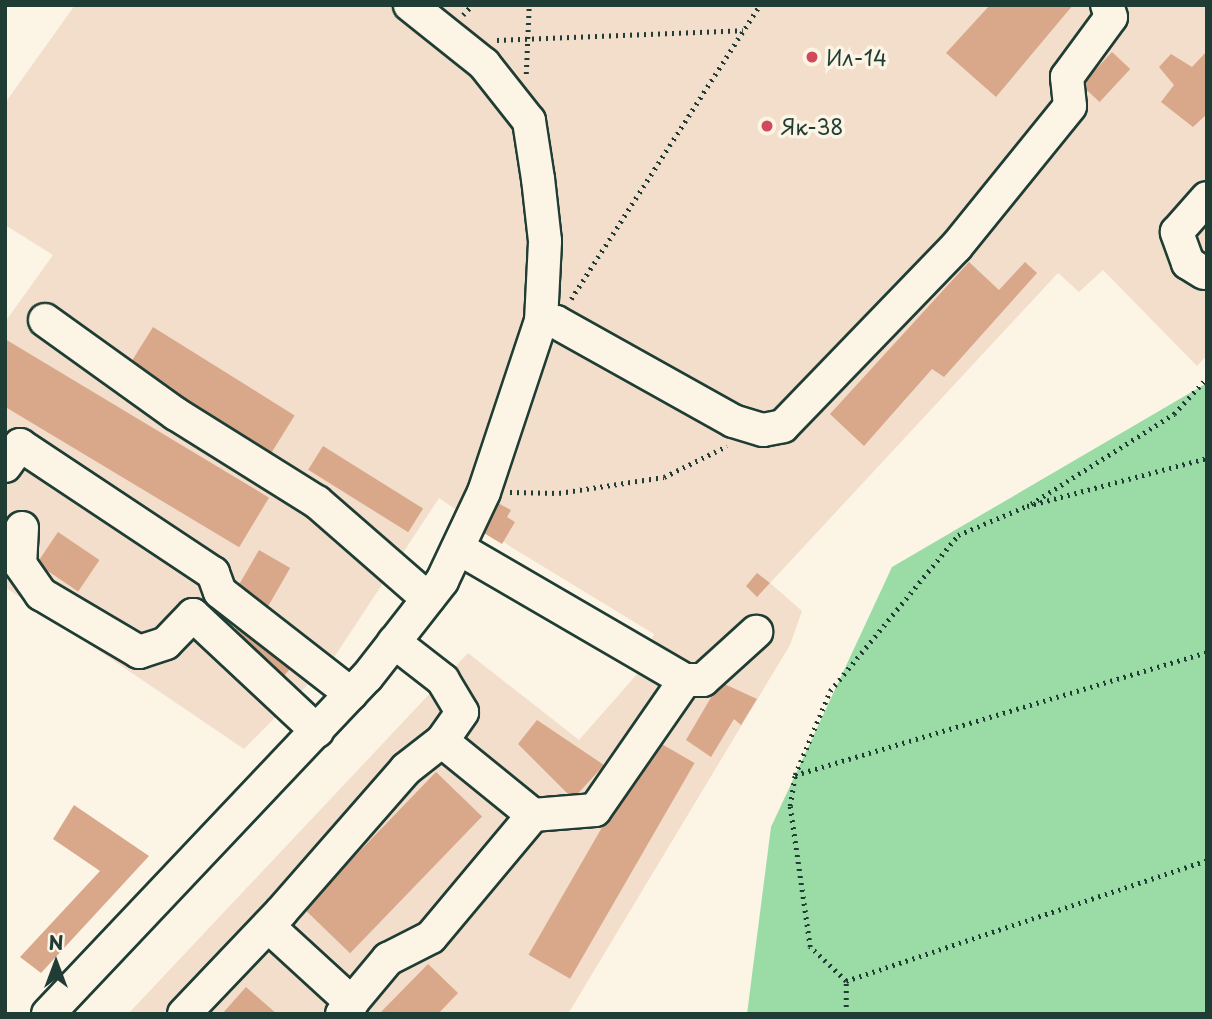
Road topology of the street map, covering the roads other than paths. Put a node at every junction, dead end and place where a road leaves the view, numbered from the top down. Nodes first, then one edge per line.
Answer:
1 (410, 5) edge
2 (1107, 5) edge
3 (1207, 198) edge
4 (1204, 274) dead end
5 (45, 320) dead end
6 (549, 321) junction
7 (5, 466) edge
8 (22, 528) dead end
9 (458, 548) junction
10 (428, 599) junction
11 (756, 632) dead end
12 (394, 642) junction
13 (685, 680) junction
14 (351, 694) junction
15 (317, 731) junction
16 (442, 741) junction
17 (533, 815) junction
18 (268, 926) junction
19 (347, 1008) edge
20 (48, 1014) edge
21 (184, 1014) edge

1 - 6 street
2 - 6 street
3 - 4 street
5 - 10 street
6 - 9 street
7 - 14 street
8 - 15 street
9 - 10 street
9 - 13 street
10 - 12 street
11 - 13 street
12 - 14 street
12 - 16 street
13 - 17 street
14 - 15 street
15 - 20 street
16 - 17 street
16 - 18 street
17 - 19 street
18 - 19 street
18 - 21 street

